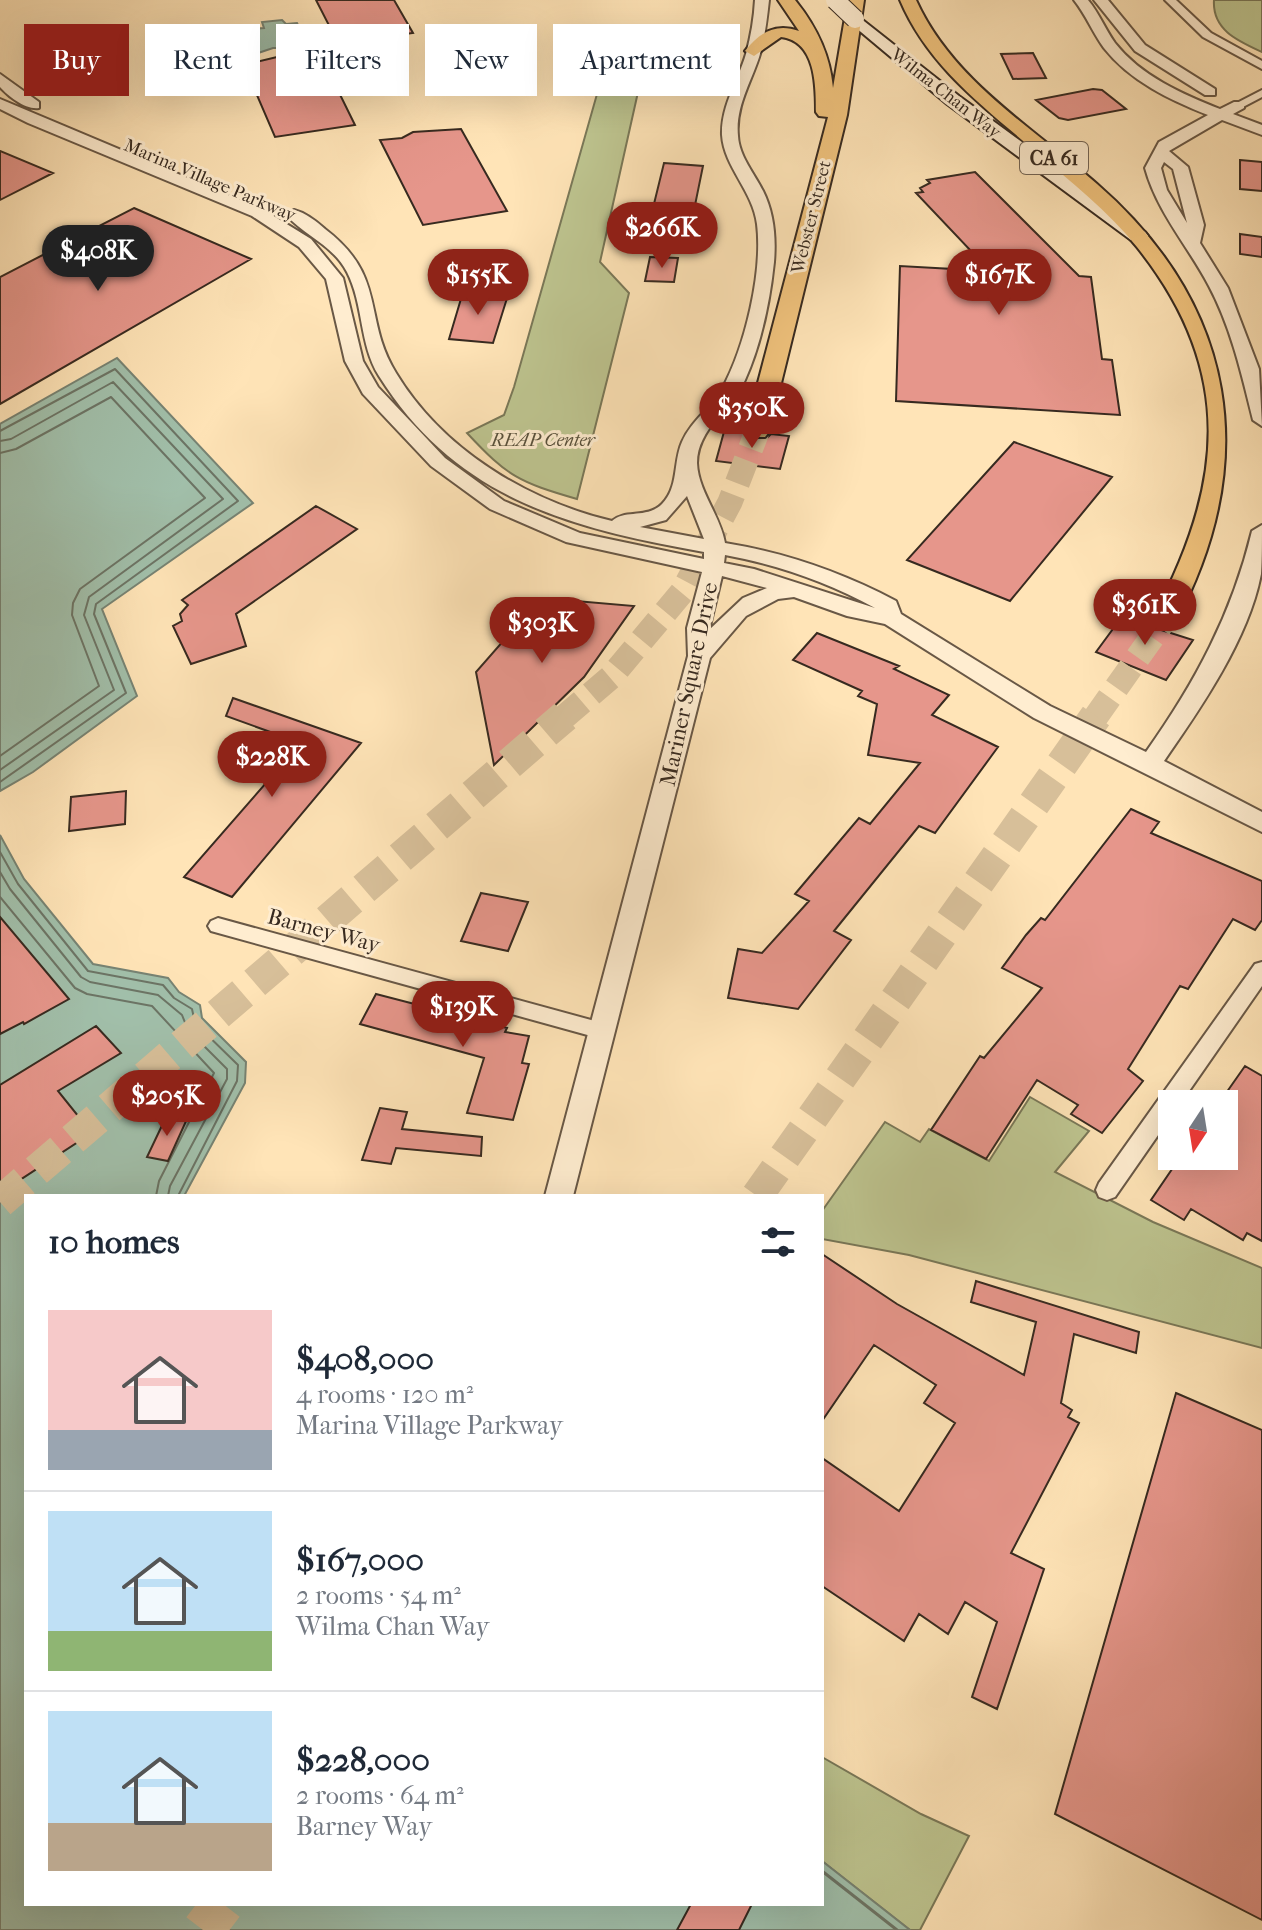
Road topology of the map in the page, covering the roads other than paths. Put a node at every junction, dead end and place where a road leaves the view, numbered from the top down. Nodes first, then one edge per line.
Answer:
1 (762, 0) edge
2 (786, 0) edge
3 (835, 0) edge
4 (856, 0) edge
5 (908, 0) edge
6 (926, 0) edge
7 (1081, 0) edge
8 (1101, 0) edge
9 (1170, 0) edge
10 (754, 51) junction
11 (820, 62) junction
12 (1262, 66) edge
13 (0, 78) edge
14 (966, 82) junction
15 (1262, 93) edge
16 (0, 103) edge
17 (1239, 105) junction
18 (1220, 114) junction
19 (1262, 115) edge
20 (1262, 130) edge
21 (1159, 151) junction
22 (826, 156) junction
23 (1140, 237) junction
24 (1191, 244) junction
25 (1262, 416) edge
26 (757, 432) tunnel mouth
27 (687, 468) junction
28 (594, 522) junction
29 (1262, 531) edge
30 (714, 556) junction
31 (820, 597) junction
32 (891, 618) junction
33 (1165, 619) tunnel mouth
34 (699, 656) junction
35 (1150, 763) junction
36 (1262, 823) edge
37 (218, 926) dead end
38 (1262, 970) edge
39 (602, 1031) junction
40 (1107, 1190) dead end
41 (560, 1194) edge

1 - 10 street
2 - 11 main road
3 - 23 main road, Wilma Chan Way, bridge
4 - 22 main road, Webster Street
5 - 14 main road, CA 61
6 - 14 main road
7 - 18 street
8 - 17 street
9 - 12 street
10 - 11 main road
10 - 27 street
11 - 22 main road
13 - 28 street, Marina Village Parkway
14 - 23 main road, CA 61
15 - 17 street
16 - 30 street, Marina Village Parkway
17 - 18 street
17 - 19 street
18 - 20 street
18 - 21 street
21 - 24 street
21 - 24 street
22 - 26 main road, Webster Street
23 - 33 main road, CA 61
24 - 25 street
27 - 28 street
27 - 30 street
28 - 30 street, Marina Village Parkway
29 - 35 street
30 - 31 street
30 - 32 street
30 - 34 street, Mariner Square Drive
31 - 32 street
31 - 34 street
32 - 35 street
34 - 39 street, Mariner Square Drive
35 - 36 street
37 - 39 street, Barney Way
38 - 40 street
39 - 41 street, Mariner Square Drive

